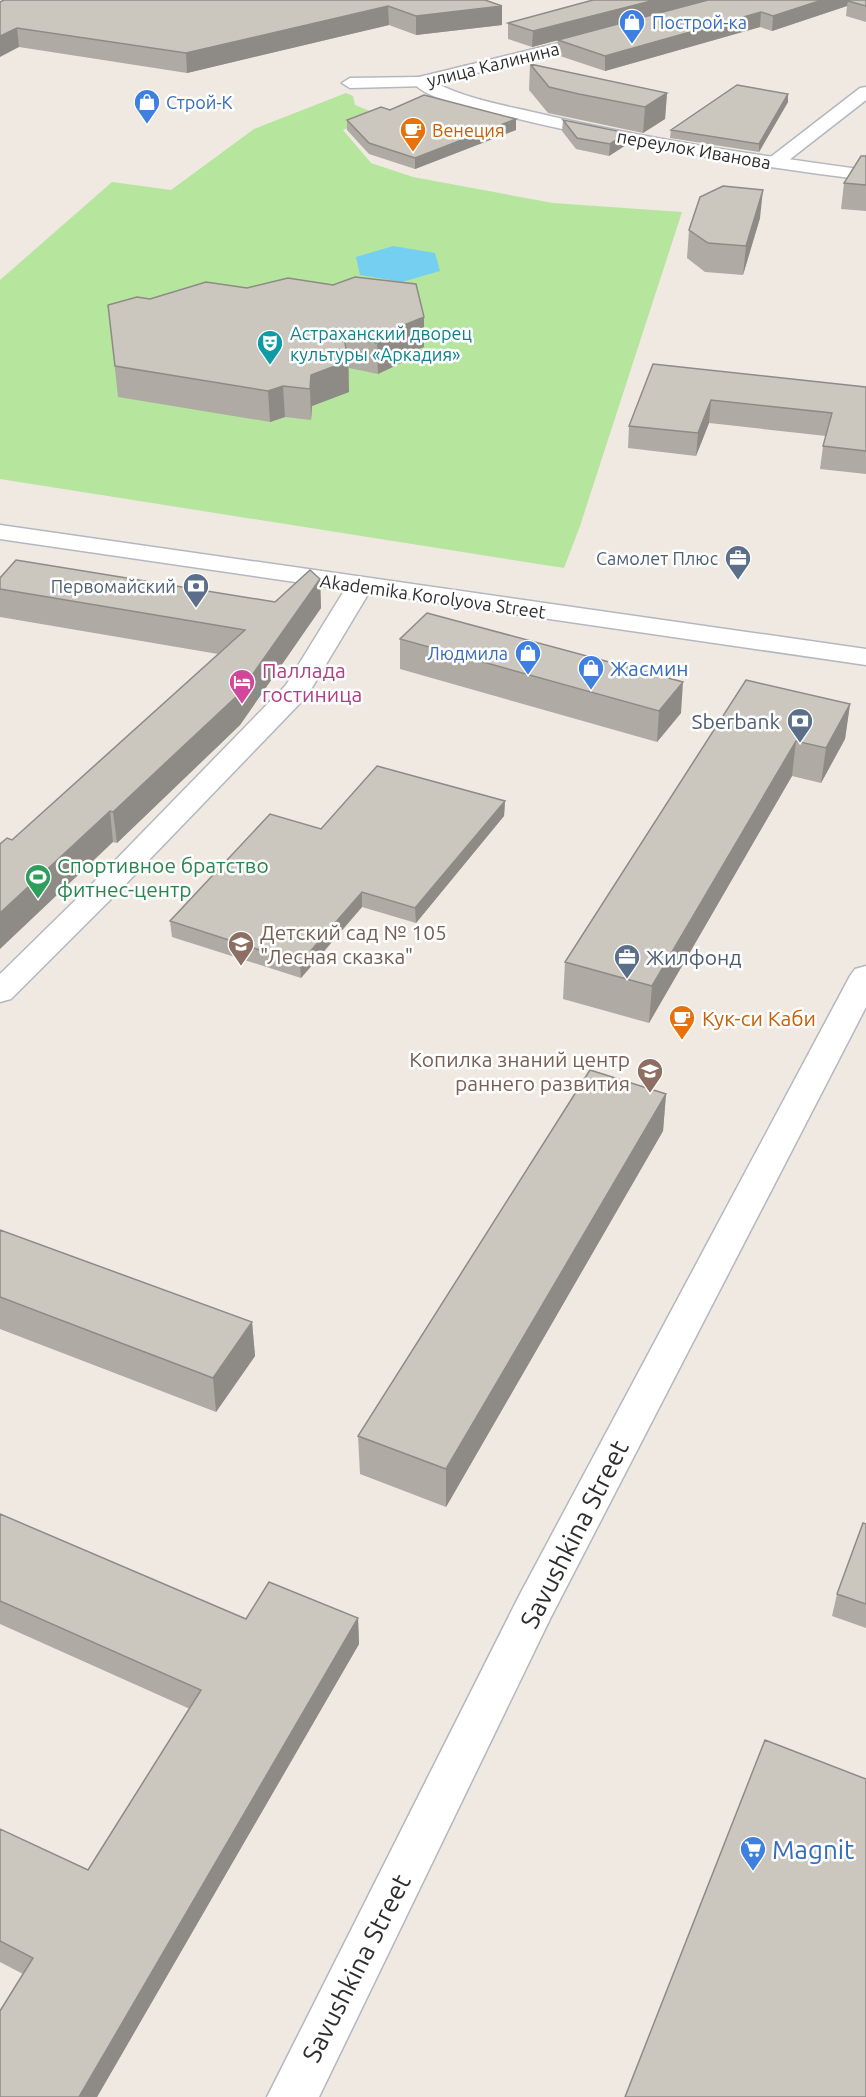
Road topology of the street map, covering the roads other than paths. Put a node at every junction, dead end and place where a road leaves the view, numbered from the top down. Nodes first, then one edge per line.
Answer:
1 (618, 33) edge
2 (421, 82) junction
3 (350, 83) dead end
4 (866, 92) edge
5 (774, 163) junction
6 (866, 175) edge
7 (0, 532) edge
8 (360, 586) junction
9 (866, 657) edge
10 (866, 976) edge
11 (0, 992) edge
12 (292, 2097) edge

1 - 2 street, улица Калинина
2 - 3 street, улица Калинина
2 - 5 street, переулок Иванова
4 - 5 street
5 - 6 street, переулок Иванова
7 - 8 street, Akademika Korolyova Street
8 - 9 street, Akademika Korolyova Street
8 - 11 street
10 - 12 street, Savushkina Street

